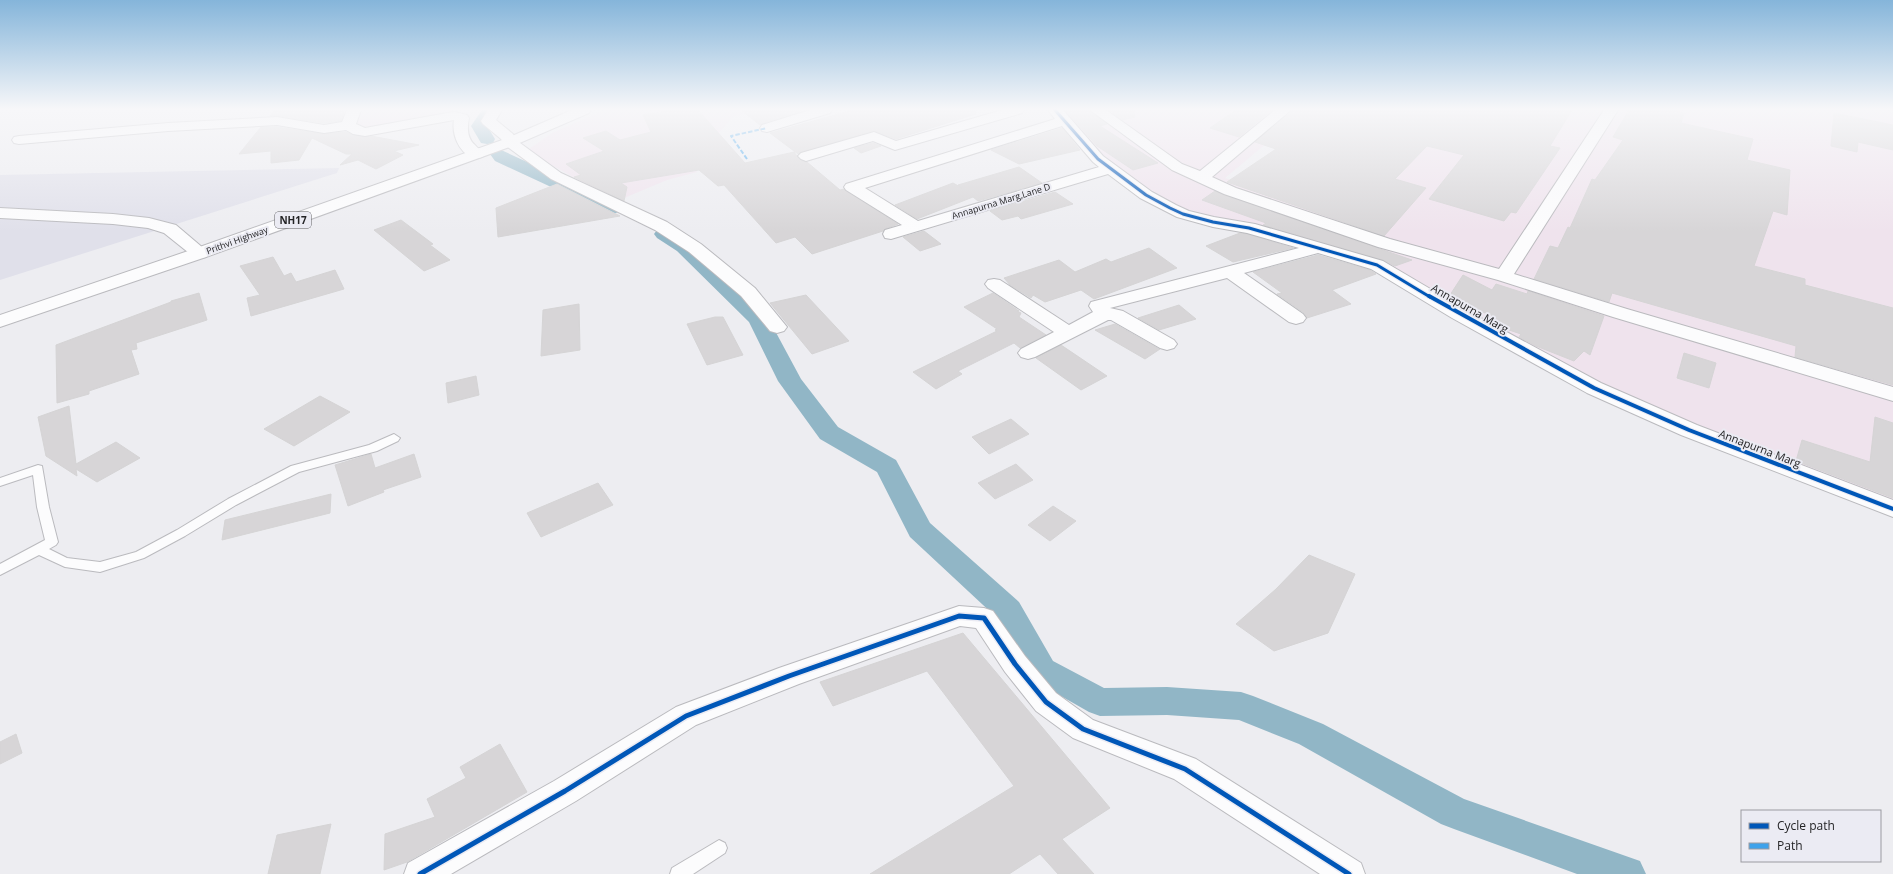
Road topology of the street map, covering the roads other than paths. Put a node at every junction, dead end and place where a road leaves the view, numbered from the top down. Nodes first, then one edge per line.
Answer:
1 (473, 151) edge
2 (486, 151) edge
3 (522, 151) edge
4 (824, 151) edge
5 (958, 151) edge
6 (1090, 151) edge
7 (1154, 151) edge
8 (1234, 151) edge
9 (1585, 151) edge
10 (477, 154) junction
11 (806, 156) dead end
12 (1111, 168) junction
13 (1201, 178) junction
14 (0, 213) edge
15 (916, 227) junction
16 (0, 228) edge
17 (891, 234) dead end
18 (184, 239) junction
19 (1320, 248) junction
20 (200, 253) junction
21 (1229, 271) junction
22 (1504, 276) junction
23 (994, 284) dead end
24 (1105, 314) junction
25 (1296, 318) dead end
26 (0, 321) edge
27 (777, 327) dead end
28 (1068, 333) junction
29 (1167, 344) dead end
30 (1028, 353) dead end
31 (1893, 394) edge
32 (394, 438) dead end
33 (0, 482) edge
34 (1893, 509) edge
35 (38, 549) junction
36 (0, 570) edge
37 (719, 848) dead end
38 (420, 874) edge
39 (678, 874) edge
40 (1349, 874) edge

1 - 10 main road
2 - 10 main road, Prithvi Highway / NH17
3 - 27 main road
4 - 11 main road
5 - 15 main road
6 - 12 main road, Annapurna Marg
7 - 13 main road
8 - 13 main road
9 - 22 main road
10 - 20 main road, Prithvi Highway / NH17
12 - 15 main road, Annapurna Marg,Lane D
12 - 19 main road, Annapurna Marg
13 - 22 main road
14 - 18 main road
15 - 17 main road, Annapurna Marg,Lane D
16 - 18 main road
18 - 20 main road
19 - 21 main road
19 - 34 main road, Annapurna Marg
20 - 26 main road, Prithvi Highway / NH17
21 - 24 main road
21 - 25 main road
22 - 31 main road
23 - 28 main road
24 - 28 main road
24 - 29 main road
28 - 30 main road
32 - 35 lane
33 - 35 lane
35 - 36 lane
37 - 39 lane
38 - 40 main road

